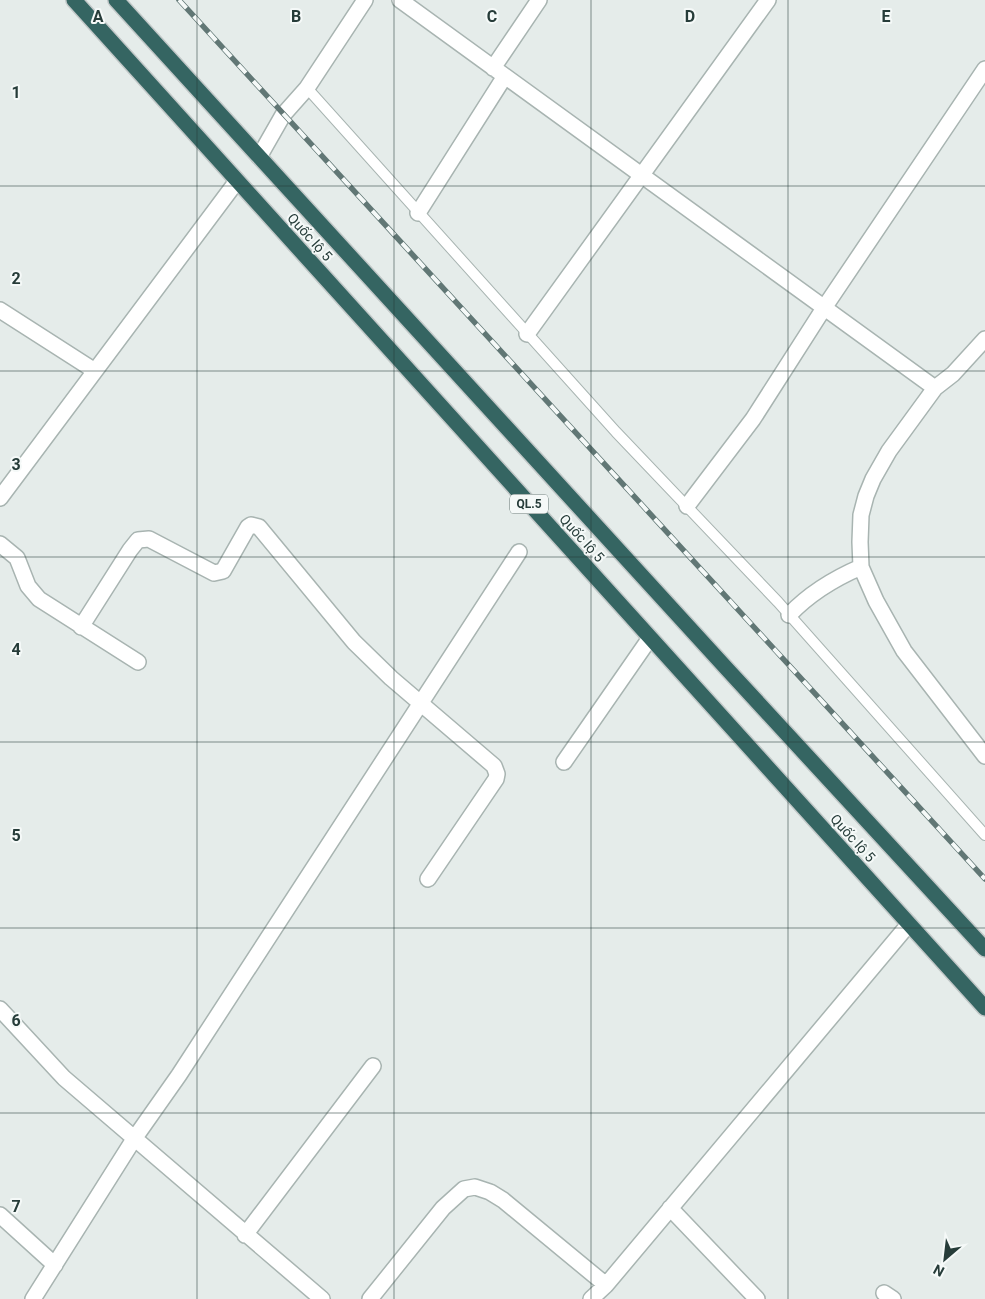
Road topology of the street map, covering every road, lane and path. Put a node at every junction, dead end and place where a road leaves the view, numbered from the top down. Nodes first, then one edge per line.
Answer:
1 (74, 0) edge
2 (116, 0) edge
3 (365, 0) edge
4 (400, 0) edge
5 (539, 0) edge
6 (768, 0) edge
7 (985, 70) edge
8 (499, 72) junction
9 (307, 88) junction
10 (260, 157) junction
11 (641, 175) junction
12 (237, 181) junction
13 (418, 213) junction
14 (824, 308) junction
15 (0, 310) edge
16 (527, 334) junction
17 (985, 339) edge
18 (95, 371) junction
19 (935, 388) junction
20 (0, 498) edge
21 (686, 506) junction
22 (0, 544) edge
23 (519, 552) dead end
24 (861, 567) junction
25 (789, 614) junction
26 (81, 627) junction
27 (650, 638) junction
28 (138, 662) dead end
29 (422, 703) junction
30 (985, 756) edge
31 (564, 762) dead end
32 (985, 835) edge
33 (428, 879) dead end
34 (909, 924) junction
35 (985, 949) edge
36 (985, 1008) edge
37 (0, 1009) edge
38 (373, 1066) dead end
39 (134, 1139) junction
40 (670, 1208) junction
41 (0, 1215) edge
42 (245, 1235) junction
43 (55, 1265) junction
44 (598, 1294) edge
45 (33, 1299) edge
46 (322, 1299) edge
47 (370, 1299) edge
48 (757, 1299) edge

1 - 12 highway, Quốc lộ 5 / QL.5
2 - 10 highway, Quốc lộ 5 / QL.5
3 - 9 street
4 - 8 street
5 - 8 street
6 - 11 street
7 - 14 street
8 - 11 street
8 - 13 street
9 - 10 street
9 - 13 lane
10 - 35 highway, Quốc lộ 5 / QL.5
11 - 14 street
11 - 16 street
12 - 18 street
12 - 27 highway, Quốc lộ 5 / QL.5
13 - 16 lane
14 - 19 street
14 - 21 street
15 - 18 street
16 - 21 lane
17 - 19 street
18 - 20 street
19 - 24 street
21 - 25 lane
22 - 26 street
23 - 29 street
24 - 25 street
24 - 30 street
25 - 32 lane
26 - 28 street
26 - 29 street
27 - 31 street
27 - 34 highway, Quốc lộ 5 / QL.5
29 - 33 street
29 - 39 street
34 - 36 highway, Quốc lộ 5 / QL.5
34 - 40 street
37 - 39 street
38 - 42 street
39 - 42 street
39 - 43 street
40 - 44 street
40 - 48 street
41 - 43 street
42 - 46 street
43 - 45 street
44 - 47 street

